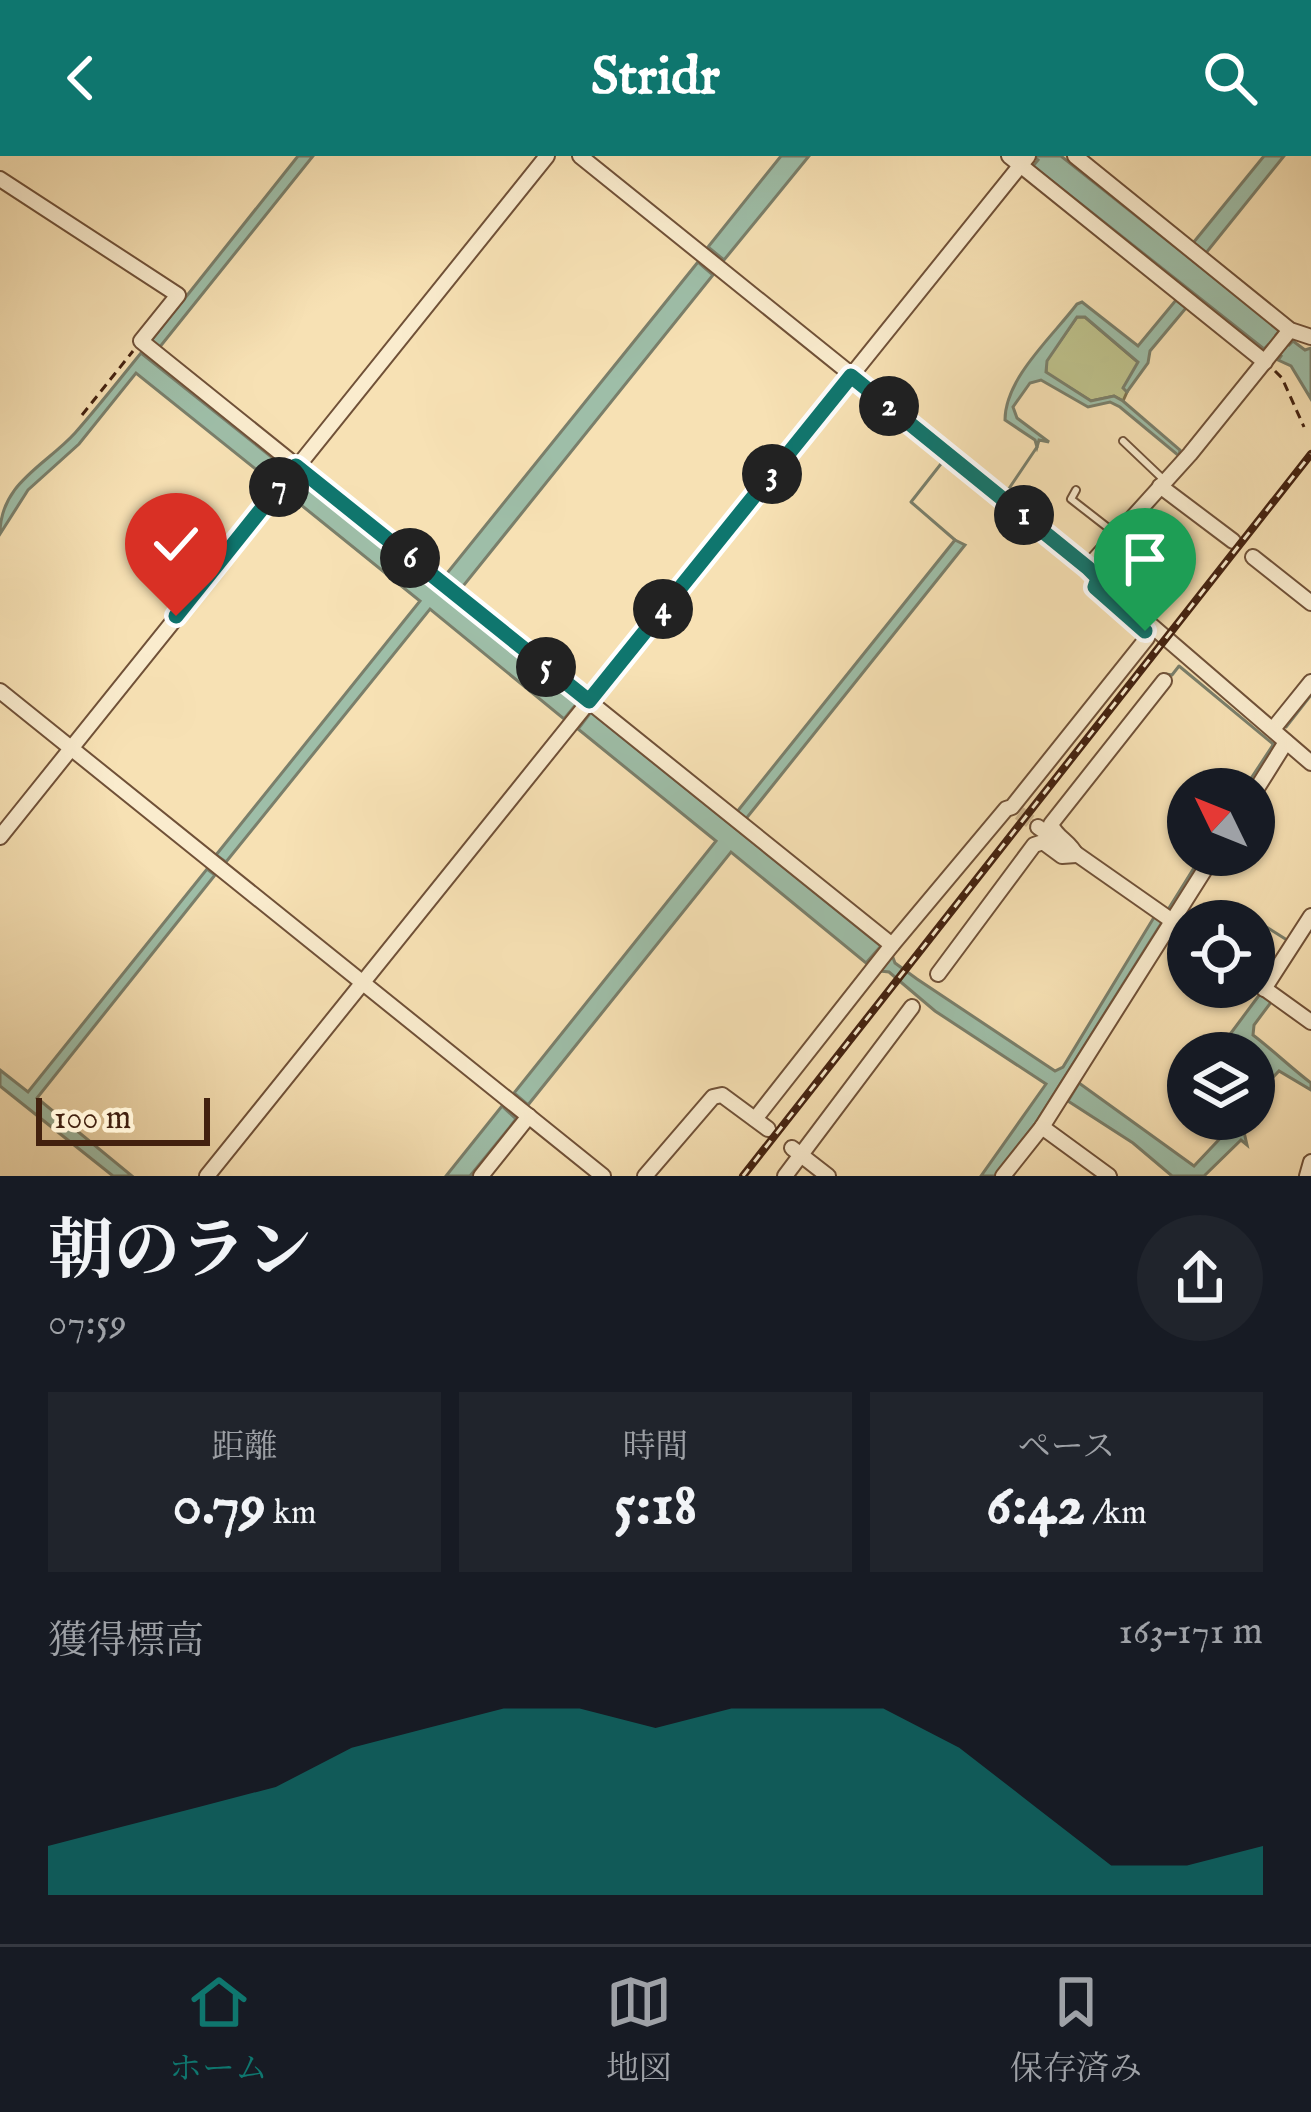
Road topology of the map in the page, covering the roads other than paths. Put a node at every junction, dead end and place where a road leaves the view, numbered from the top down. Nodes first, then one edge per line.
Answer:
1 (547, 156) edge
2 (580, 156) edge
3 (1075, 156) edge
4 (1021, 159) edge
5 (0, 179) edge
6 (1287, 334) junction
7 (1311, 337) edge
8 (1268, 358) junction
9 (851, 376) junction
10 (1124, 441) dead end
11 (289, 475) junction
12 (1162, 483) junction
13 (1076, 490) dead end
14 (1116, 534) junction
15 (1233, 541) dead end
16 (1253, 557) dead end
17 (1093, 573) junction
18 (1311, 603) edge
19 (1164, 681) dead end
20 (1311, 682) edge
21 (0, 691) edge
22 (589, 701) junction
23 (1273, 729) junction
24 (1286, 742) junction
25 (71, 748) junction
26 (1309, 758) edge
27 (1270, 768) edge
28 (1038, 827) tunnel mouth
29 (0, 837) edge
30 (1076, 855) junction
31 (1167, 916) edge
32 (1311, 916) edge
33 (1167, 930) edge
34 (884, 954) junction
35 (1275, 964) edge
36 (938, 974) dead end
37 (364, 983) junction
38 (1275, 996) edge
39 (912, 1007) dead end
40 (1311, 1022) edge
41 (518, 1118) junction
42 (755, 1119) junction
43 (1042, 1127) junction
44 (768, 1129) dead end
45 (796, 1151) junction
46 (1311, 1162) edge
47 (207, 1176) edge
48 (481, 1176) edge
49 (604, 1176) edge
50 (645, 1176) edge
51 (785, 1176) edge
52 (828, 1176) edge
53 (1003, 1176) edge
54 (1108, 1176) edge
55 (1306, 1176) edge

1 - 11 street
2 - 9 street
3 - 6 street
4 - 8 street
4 - 9 street
5 - 11 street
6 - 7 street
6 - 8 street
8 - 12 street
9 - 17 street
9 - 22 street
10 - 12 lane
11 - 22 street
11 - 25 street
12 - 14 street
12 - 15 street
13 - 14 lane
14 - 17 street
16 - 18 street
17 - 23 street
17 - 34 street
19 - 30 street
20 - 23 street
21 - 25 street
22 - 34 street
22 - 37 street
23 - 24 street
24 - 26 street
24 - 27 street
25 - 29 street
25 - 37 street
28 - 30 street
30 - 31 street
30 - 36 street
32 - 35 street
33 - 43 street
34 - 42 street
37 - 41 street
37 - 47 street
38 - 40 street
39 - 45 street
41 - 48 street
41 - 49 street
42 - 44 street
42 - 50 street
43 - 53 street
43 - 54 street
45 - 51 street
45 - 52 street
46 - 55 street

